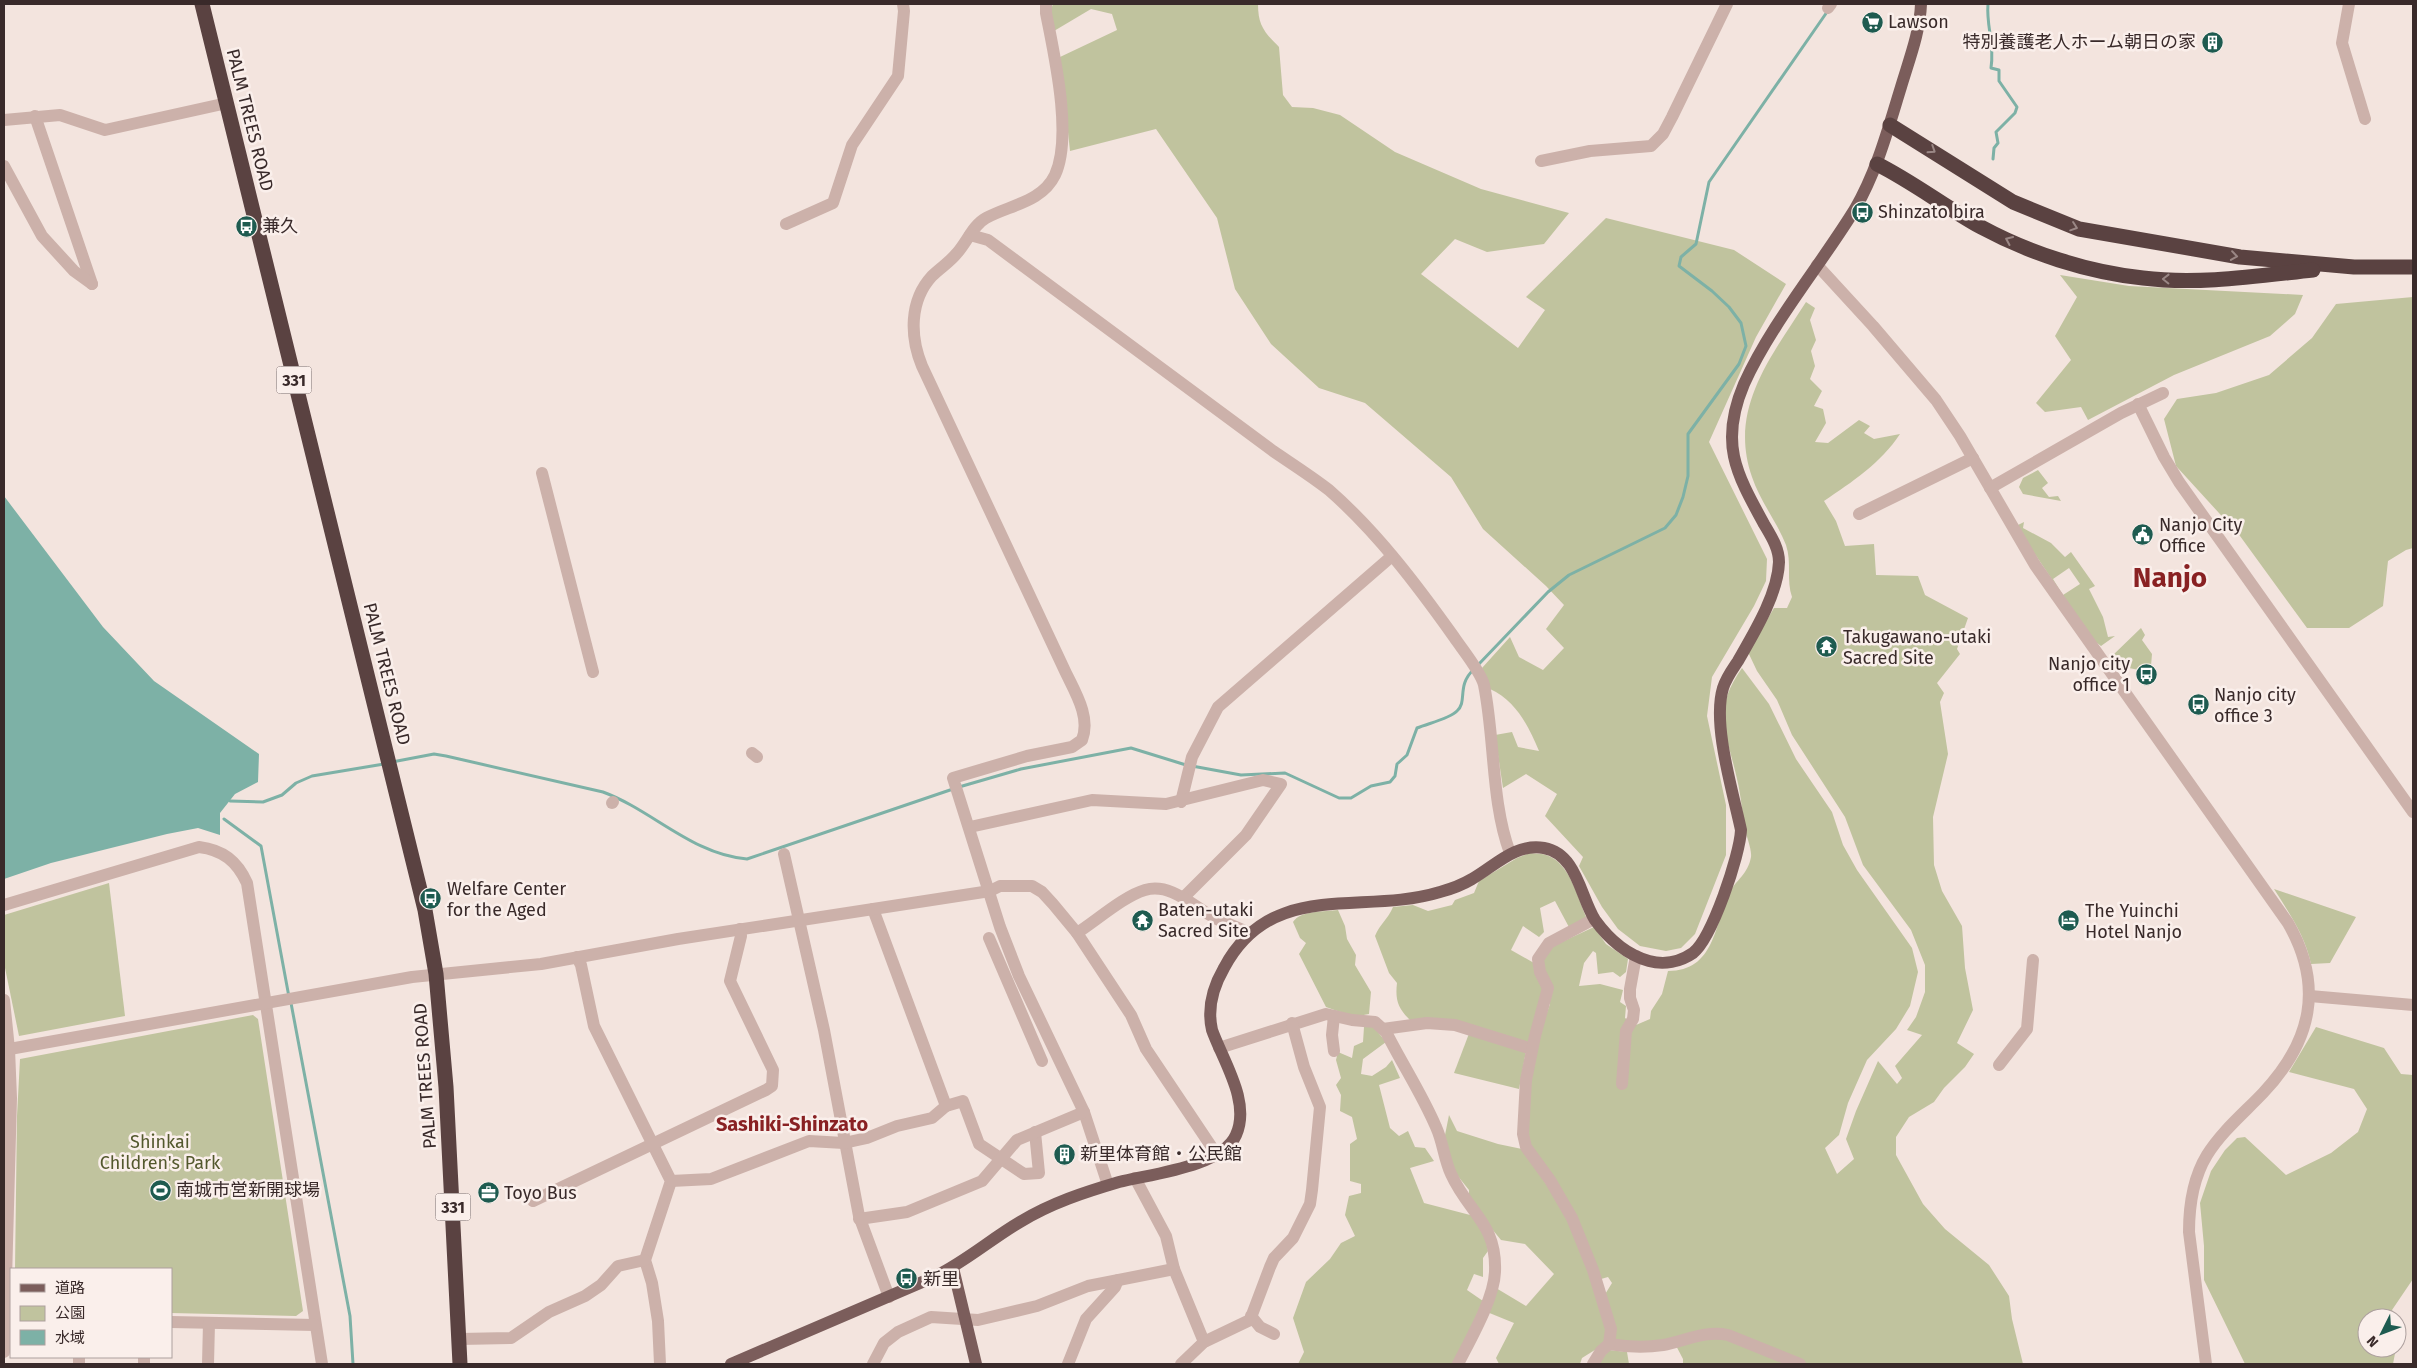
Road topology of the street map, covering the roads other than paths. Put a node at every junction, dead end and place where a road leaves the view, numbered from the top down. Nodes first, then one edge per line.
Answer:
1 (202, 4) edge
2 (903, 4) edge
3 (1046, 4) edge
4 (1727, 4) edge
5 (1920, 4) edge
6 (2349, 4) edge
7 (227, 103) junction
8 (35, 116) junction
9 (2365, 119) dead end
10 (4, 120) edge
11 (1890, 124) junction
12 (1541, 161) dead end
13 (1877, 164) junction
14 (4, 166) edge
15 (786, 224) dead end
16 (970, 235) junction
17 (1817, 266) junction
18 (2413, 266) edge
19 (2354, 267) junction
20 (2163, 393) dead end
21 (2138, 404) junction
22 (1973, 458) junction
23 (542, 473) dead end
24 (1990, 488) junction
25 (1859, 514) dead end
26 (1392, 556) junction
27 (593, 672) dead end
28 (1181, 802) junction
29 (2413, 812) edge
30 (970, 827) junction
31 (1510, 853) junction
32 (784, 854) dead end
33 (990, 891) junction
34 (1184, 897) junction
35 (4, 904) edge
36 (873, 909) junction
37 (1594, 918) junction
38 (800, 920) junction
39 (740, 929) junction
40 (1077, 933) junction
41 (1249, 933) junction
42 (989, 938) dead end
43 (1636, 956) junction
44 (577, 957) junction
45 (2033, 960) dead end
46 (436, 974) junction
47 (2310, 996) junction
48 (265, 1002) junction
49 (4, 1003) edge
50 (2413, 1005) edge
51 (1334, 1016) junction
52 (1038, 1017) junction
53 (1292, 1023) junction
54 (1383, 1029) junction
55 (1028, 1031) junction
56 (1218, 1048) junction
57 (7, 1049) edge
58 (1532, 1049) junction
59 (1334, 1051) dead end
60 (1042, 1061) dead end
61 (1999, 1065) dead end
62 (1622, 1084) dead end
63 (8, 1098) edge
64 (946, 1106) junction
65 (1084, 1112) junction
66 (1035, 1132) junction
67 (844, 1143) junction
68 (653, 1145) junction
69 (7, 1150) edge
70 (1217, 1155) junction
71 (1002, 1158) junction
72 (1135, 1178) junction
73 (671, 1181) junction
74 (1108, 1185) junction
75 (6, 1195) edge
76 (533, 1202) dead end
77 (859, 1219) junction
78 (645, 1260) junction
79 (952, 1268) junction
80 (1174, 1270) junction
81 (1118, 1280) junction
82 (889, 1297) junction
83 (1251, 1316) junction
84 (4, 1317) edge
85 (965, 1320) junction
86 (172, 1322) edge
87 (209, 1323) junction
88 (315, 1325) junction
89 (1274, 1334) dead end
90 (460, 1339) junction
91 (1204, 1342) junction
92 (1609, 1344) junction
93 (4, 1352) edge
94 (1197, 1359) edge
95 (208, 1364) edge
96 (322, 1364) edge
97 (460, 1364) edge
98 (660, 1364) edge
99 (731, 1364) edge
100 (873, 1364) edge
101 (976, 1364) edge
102 (1068, 1364) edge
103 (1181, 1364) edge
104 (1458, 1364) edge
105 (1593, 1364) edge
106 (1800, 1364) edge
107 (2206, 1364) edge

1 - 7 highway, PALM TREES ROAD / 331
2 - 15 street
3 - 16 street
4 - 12 street
5 - 11 main road
6 - 9 street
7 - 8 street
7 - 46 highway, PALM TREES ROAD / 331
8 - 10 street
8 - 14 street
11 - 13 main road
11 -> 19 highway
13 - 17 main road
19 -> 13 highway
16 - 26 street
16 - 30 street
17 - 22 street
17 - 43 main road
18 - 19 highway
20 - 21 street
21 - 24 street
21 - 29 street
22 - 24 street
22 - 25 street
23 - 27 street
24 - 47 street
26 - 28 street
26 - 31 street
28 - 30 street
28 - 34 street
30 - 33 street
31 - 37 main road
31 - 41 main road
32 - 38 street
33 - 36 street
33 - 40 street
33 - 52 street
34 - 40 street
34 - 41 street
35 - 48 street
36 - 38 street
36 - 64 street
37 - 43 main road
37 - 58 street
38 - 39 street
38 - 67 street
39 - 44 street
39 - 68 street
40 - 70 street
41 - 56 main road
42 - 55 street
43 - 62 street
44 - 46 street
44 - 68 street
45 - 61 street
46 - 48 street
46 - 90 highway, PALM TREES ROAD / 331
47 - 50 street
47 - 107 street
48 - 57 street
48 - 88 street
49 - 57 street
51 - 53 street
51 - 54 street
51 - 59 street
52 - 55 street
52 - 65 street
53 - 56 street
53 - 83 street
54 - 58 street
54 - 104 street
55 - 60 street
56 - 70 main road
57 - 63 street
58 - 92 street
63 - 69 street
64 - 67 street
64 - 71 street
65 - 66 street
65 - 74 street
66 - 71 street
66 - 71 street
67 - 73 street
67 - 77 street
68 - 73 street
68 - 76 street
69 - 75 street
70 - 72 main road
71 - 77 street
72 - 74 main road
72 - 80 street
73 - 78 street
74 - 79 main road
75 - 84 street
77 - 82 street
78 - 90 street
78 - 98 street
79 - 82 main road
79 - 85 main road
80 - 81 street
80 - 91 street
81 - 85 street
81 - 102 street
82 - 99 main road
83 - 89 street
83 - 91 street
84 - 93 street
85 - 100 street
85 - 101 main road
86 - 87 street
87 - 88 street
87 - 95 street
88 - 96 street
90 - 97 highway, PALM TREES ROAD / 331
91 - 94 street
92 - 105 street
92 - 106 street
94 - 103 street

